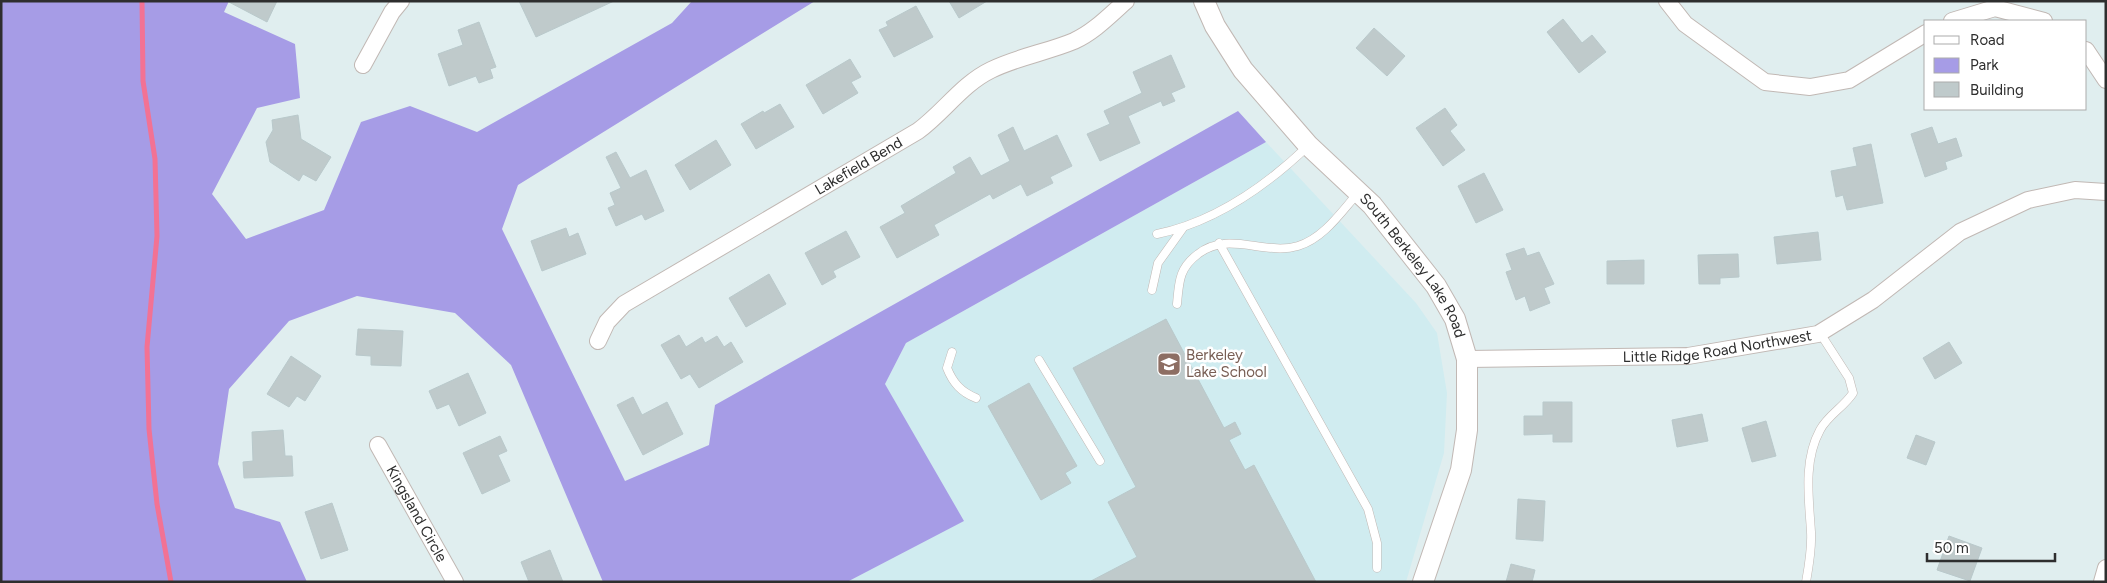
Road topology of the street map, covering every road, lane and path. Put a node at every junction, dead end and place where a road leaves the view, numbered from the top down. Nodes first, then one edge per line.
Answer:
1 (401, 1) edge
2 (1126, 1) edge
3 (1204, 1) edge
4 (1667, 1) edge
5 (1955, 20) edge
6 (2040, 20) edge
7 (1924, 34) edge
8 (2087, 52) edge
9 (363, 64) dead end
10 (2106, 80) edge
11 (1308, 145) junction
12 (1359, 191) junction
13 (2106, 192) edge
14 (1183, 228) junction
15 (1156, 234) dead end
16 (1219, 244) junction
17 (1152, 290) dead end
18 (1177, 304) dead end
19 (1820, 333) junction
20 (598, 341) dead end
21 (952, 352) dead end
22 (1467, 359) junction
23 (1039, 360) dead end
24 (976, 398) dead end
25 (378, 445) dead end
26 (1100, 461) dead end
27 (1377, 568) dead end
28 (2106, 568) edge
29 (456, 582) edge
30 (1423, 582) edge
31 (1806, 582) edge
32 (2102, 582) edge

1 - 9 street
2 - 20 street, Lakefield Bend
3 - 11 street, South Berkeley Lake Road
4 - 7 street
5 - 6 street
8 - 10 street
11 - 12 street, South Berkeley Lake Road
11 - 14 lane
12 - 16 lane
12 - 22 street, South Berkeley Lake Road
13 - 19 street, Little Ridge Road Northwest
14 - 15 lane
14 - 17 lane
16 - 18 lane
16 - 27 lane
19 - 22 street, Little Ridge Road Northwest
19 - 31 lane
21 - 24 lane
22 - 30 street, South Berkeley Lake Road
23 - 26 lane
25 - 29 street, Kingsland Circle
28 - 32 street

